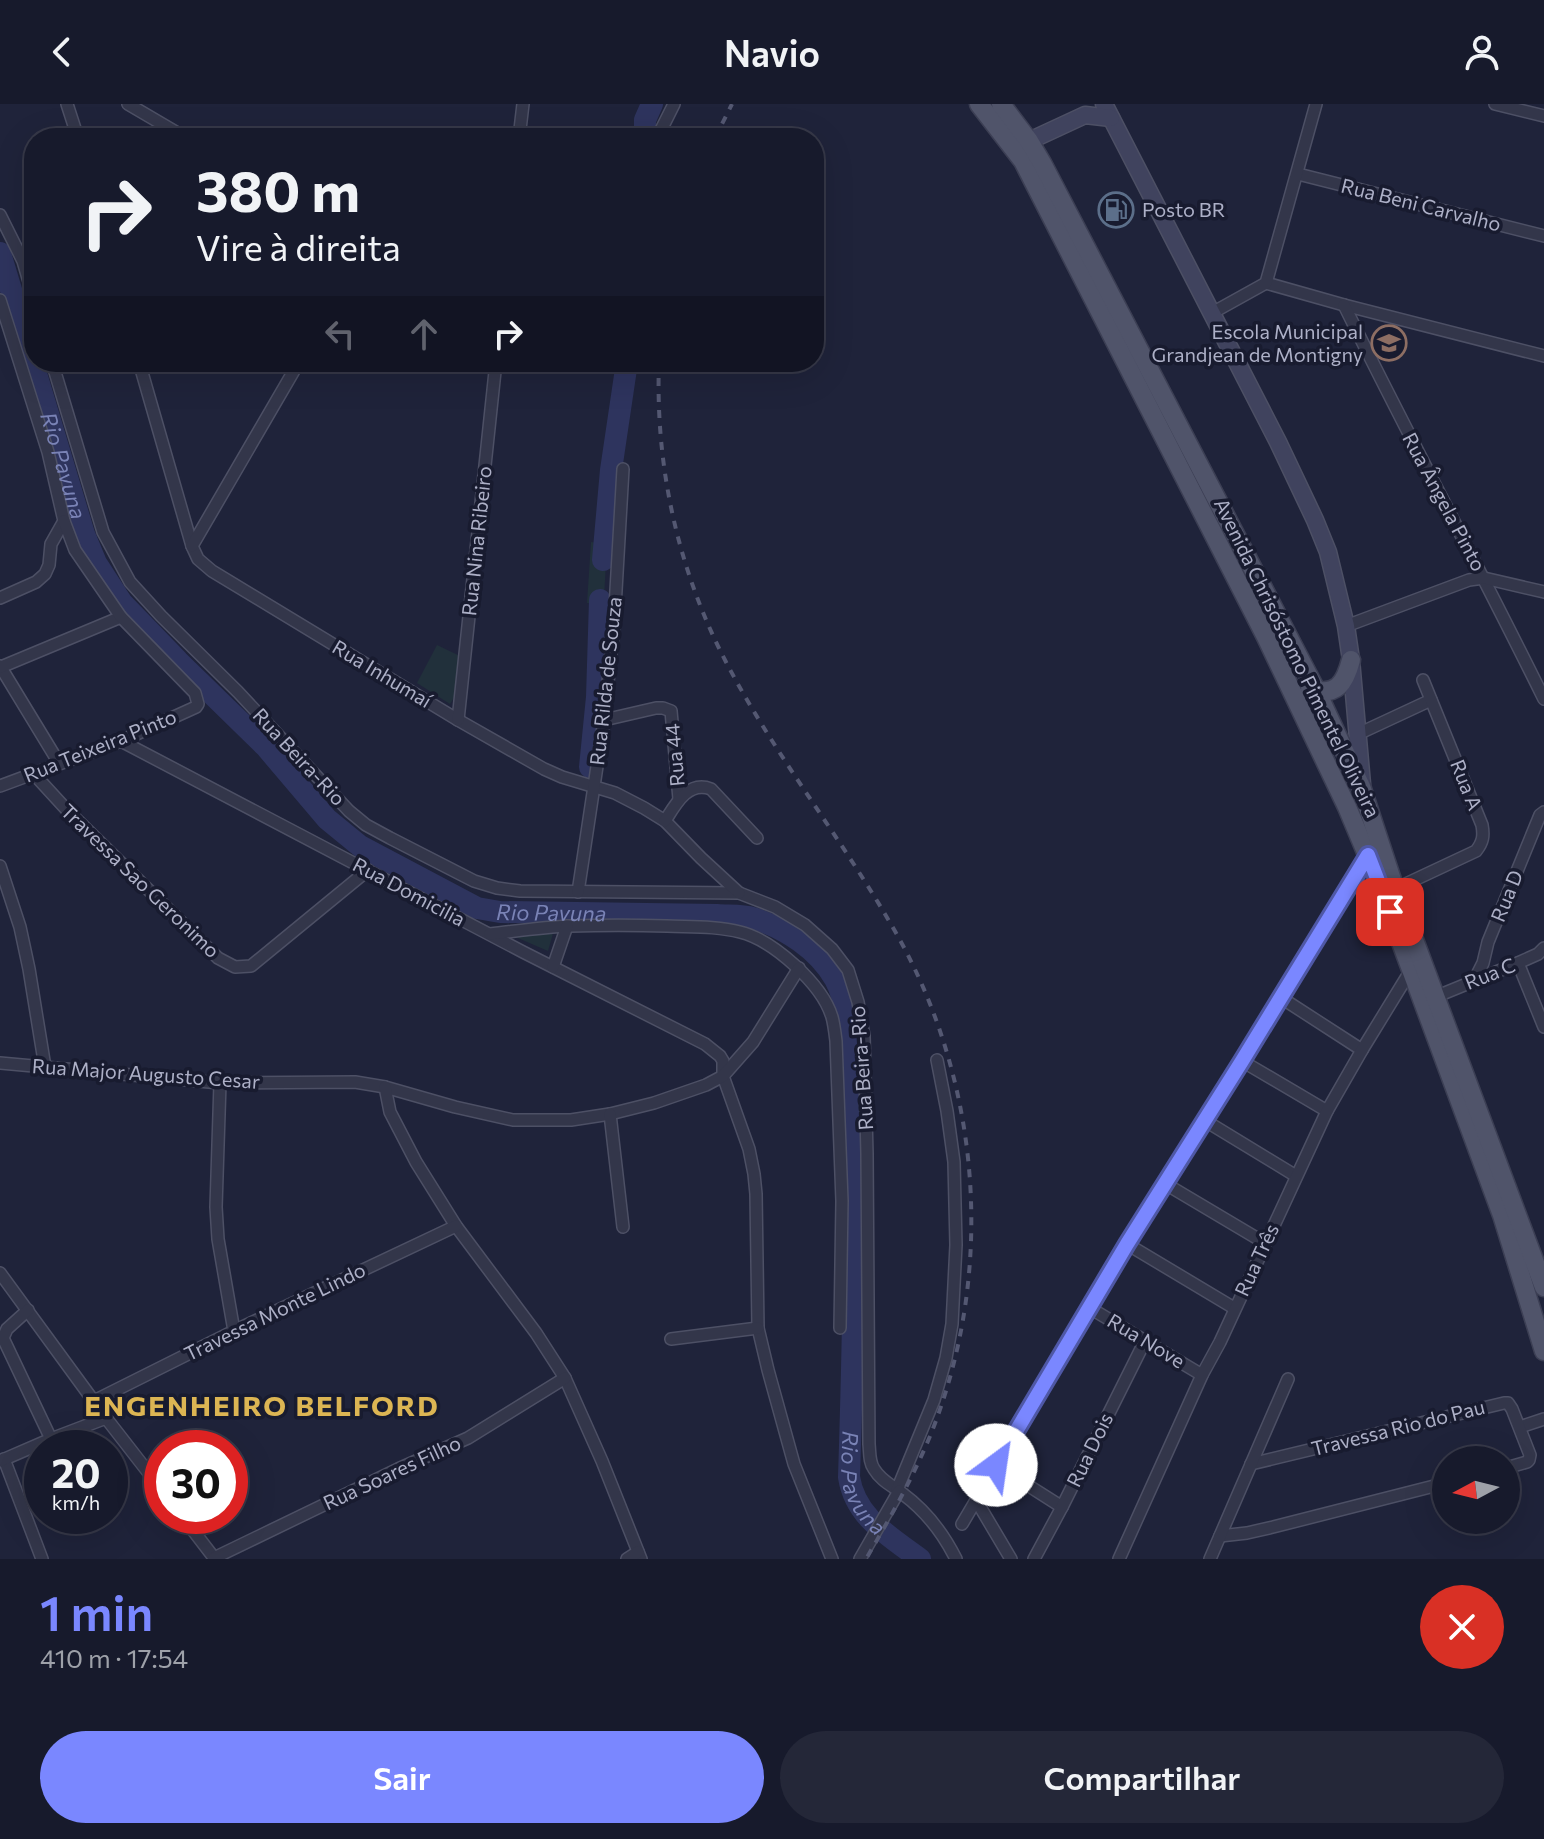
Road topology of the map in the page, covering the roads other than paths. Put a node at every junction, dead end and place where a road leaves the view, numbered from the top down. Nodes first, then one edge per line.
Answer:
1 (67, 104) edge
2 (128, 104) edge
3 (523, 104) edge
4 (674, 104) edge
5 (979, 104) edge
6 (1001, 104) edge
7 (1316, 104) edge
8 (1495, 104) edge
9 (1088, 109) edge
10 (1108, 111) edge
11 (1544, 116) edge
12 (75, 128) edge
13 (169, 128) edge
14 (520, 128) edge
15 (662, 128) edge
16 (1029, 141) junction
17 (1023, 161) junction
18 (1298, 174) junction
19 (0, 215) edge
20 (1544, 236) edge
21 (24, 264) edge
22 (1266, 283) junction
23 (0, 300) edge
24 (1344, 305) junction
25 (1212, 313) junction
26 (1544, 356) edge
27 (55, 372) edge
28 (142, 372) edge
29 (293, 372) edge
30 (495, 372) edge
31 (623, 469) dead end
32 (64, 521) junction
33 (192, 546) junction
34 (1484, 578) junction
35 (1544, 592) edge
36 (0, 598) edge
37 (121, 617) junction
38 (1346, 626) junction
39 (1272, 649) junction
40 (1351, 660) junction
41 (0, 666) edge
42 (1423, 680) dead end
43 (1317, 692) junction
44 (1544, 699) edge
45 (1431, 700) junction
46 (458, 720) junction
47 (604, 720) junction
48 (1358, 734) junction
49 (121, 741) junction
50 (59, 763) junction
51 (33, 773) junction
52 (0, 786) edge
53 (594, 787) junction
54 (1362, 789) junction
55 (679, 799) junction
56 (1543, 812) edge
57 (665, 821) junction
58 (757, 838) dead end
59 (1368, 855) junction
60 (0, 866) edge
61 (368, 870) junction
62 (1395, 889) junction
63 (578, 892) junction
64 (739, 893) junction
65 (567, 926) junction
66 (489, 934) junction
67 (1544, 948) edge
68 (1518, 963) junction
69 (553, 967) junction
70 (799, 968) junction
71 (1411, 970) junction
72 (1475, 979) junction
73 (1280, 997) junction
74 (1435, 997) junction
75 (1544, 1027) edge
76 (1362, 1050) junction
77 (937, 1060) dead end
78 (1242, 1061) junction
79 (0, 1063) edge
80 (45, 1067) junction
81 (723, 1076) junction
82 (220, 1083) junction
83 (385, 1087) junction
84 (1327, 1111) junction
85 (610, 1114) junction
86 (1204, 1120) junction
87 (1296, 1176) junction
88 (1164, 1183) junction
89 (456, 1226) junction
90 (623, 1227) dead end
91 (1265, 1243) junction
92 (1127, 1244) junction
93 (1, 1275) edge
94 (1544, 1287) edge
95 (1090, 1308) junction
96 (1234, 1308) junction
97 (28, 1310) junction
98 (758, 1328) junction
99 (840, 1328) dead end
100 (234, 1331) junction
101 (671, 1339) dead end
102 (1145, 1341) junction
103 (1544, 1351) edge
104 (1202, 1375) junction
105 (565, 1378) junction
106 (1288, 1379) dead end
107 (94, 1401) junction
108 (106, 1418) junction
109 (1544, 1419) edge
110 (1520, 1427) junction
111 (47, 1430) edge
112 (75, 1430) edge
113 (24, 1451) edge
114 (2, 1460) edge
115 (1520, 1463) edge
116 (1251, 1464) junction
117 (996, 1465) junction
118 (144, 1467) edge
119 (1432, 1487) edge
120 (898, 1490) junction
121 (976, 1500) junction
122 (1062, 1507) junction
123 (962, 1524) dead end
124 (196, 1534) edge
125 (1220, 1536) junction
126 (640, 1556) edge
127 (215, 1558) edge
128 (42, 1559) edge
129 (627, 1559) edge
130 (832, 1559) edge
131 (860, 1559) edge
132 (956, 1559) edge
133 (1011, 1559) edge
134 (1034, 1559) edge
135 (1119, 1559) edge
136 (1210, 1559) edge

1 - 12 street
2 - 13 street
3 - 14 street
4 - 15 street
5 - 17 main road, Avenida Chrisóstomo Pimentel Oliveira
6 - 16 main road, Avenida Chrisóstomo Pimentel Oliveira
7 - 18 street
8 - 11 street
9 - 10 main road
9 - 16 main road
10 - 25 main road
16 - 17 main road
16 - 43 main road, Avenida Chrisóstomo Pimentel Oliveira
17 - 39 main road, Avenida Chrisóstomo Pimentel Oliveira
18 - 20 street, Rua Beni Carvalho
18 - 22 street
19 - 21 street
22 - 24 street
22 - 25 street
23 - 32 street
24 - 26 street
24 - 34 street, Rua Ângela Pinto
25 - 38 main road
27 - 63 street, Rua Beira-Rio
28 - 33 street, Rua Inhumaí
29 - 33 street
30 - 46 street, Rua Nina Ribeiro
31 - 47 street, Rua Rilda de Souza
32 - 36 street
32 - 37 street
33 - 46 street, Rua Inhumaí
34 - 35 street
34 - 38 street
34 - 44 street, Rua Ângela Pinto
37 - 41 street
37 - 49 street, Rua Teixeira Pinto
38 - 40 main road
39 - 43 main road
39 - 59 main road, Avenida Chrisóstomo Pimentel Oliveira
40 - 43 main road
40 - 48 main road
41 - 50 street
42 - 45 street, Rua A
43 - 54 main road, Avenida Chrisóstomo Pimentel Oliveira
45 - 48 street
45 - 62 street, Rua A
46 - 53 street, Rua Inhumaí
47 - 53 street, Rua Rilda de Souza
47 - 55 street, Rua 44
48 - 54 main road
49 - 50 street, Rua Teixeira Pinto
49 - 61 street, Rua Domicilia
50 - 51 street, Rua Teixeira Pinto
51 - 52 street, Rua Teixeira Pinto
51 - 61 street, Travessa Sao Geronimo
53 - 57 street, Rua Inhumaí
53 - 63 street, Rua Rilda de Souza
54 - 62 main road, Avenida Chrisóstomo Pimentel Oliveira
55 - 57 street
55 - 58 street
56 - 72 street, Rua D
57 - 64 street, Rua Inhumaí
59 - 71 main road, Avenida Chrisóstomo Pimentel Oliveira
59 - 73 street
60 - 80 street
61 - 66 street, Rua Domicilia
62 - 74 main road, Avenida Chrisóstomo Pimentel Oliveira
63 - 64 street, Rua Beira-Rio
64 - 120 street, Rua Beira-Rio
65 - 66 street
65 - 69 street
65 - 70 street
66 - 69 street, Rua Domicilia
67 - 68 street, Rua C
68 - 72 street, Rua C
68 - 75 street
69 - 81 street, Rua Domicilia
70 - 81 street, Rua Major Augusto Cesar
70 - 99 street
71 - 76 street, Rua Três
71 - 103 main road, Avenida Chrisóstomo Pimentel Oliveira
72 - 74 street, Rua C
73 - 76 street
73 - 78 street
74 - 94 main road, Avenida Chrisóstomo Pimentel Oliveira
76 - 84 street, Rua Três
77 - 120 street
78 - 84 street
78 - 86 street
79 - 80 street, Rua Major Augusto Cesar
80 - 82 street, Rua Major Augusto Cesar
81 - 85 street, Rua Major Augusto Cesar
81 - 98 street, Rua Domicilia
82 - 83 street, Rua Major Augusto Cesar
82 - 100 street
83 - 85 street, Rua Major Augusto Cesar
83 - 89 street
84 - 87 street, Rua Três
85 - 90 street
86 - 87 street
86 - 88 street
87 - 91 street, Rua Três
88 - 91 street
88 - 92 street
89 - 100 street, Travessa Monte Lindo
89 - 105 street
91 - 96 street, Rua Três
92 - 95 street
92 - 96 street
93 - 97 street
95 - 102 street, Rua Nove
95 - 117 street
96 - 104 street, Rua Três
97 - 107 street
97 - 111 street
98 - 101 street
98 - 130 street, Rua Domicilia
100 - 107 street, Travessa Monte Lindo
102 - 104 street, Rua Nove
102 - 122 street, Rua Dois
104 - 135 street, Rua Três
105 - 126 street
105 - 127 street, Rua Soares Filho
106 - 116 street
107 - 108 street
108 - 112 street
108 - 118 street
109 - 110 street
110 - 115 street
110 - 116 street, Travessa Rio do Pau
113 - 114 street
114 - 128 street
116 - 125 street
117 - 121 street
117 - 122 street
119 - 125 street
120 - 131 street
120 - 132 street, Rua Beira-Rio
121 - 123 street
121 - 133 street
122 - 134 street, Rua Dois
124 - 127 street
125 - 136 street
126 - 129 street

